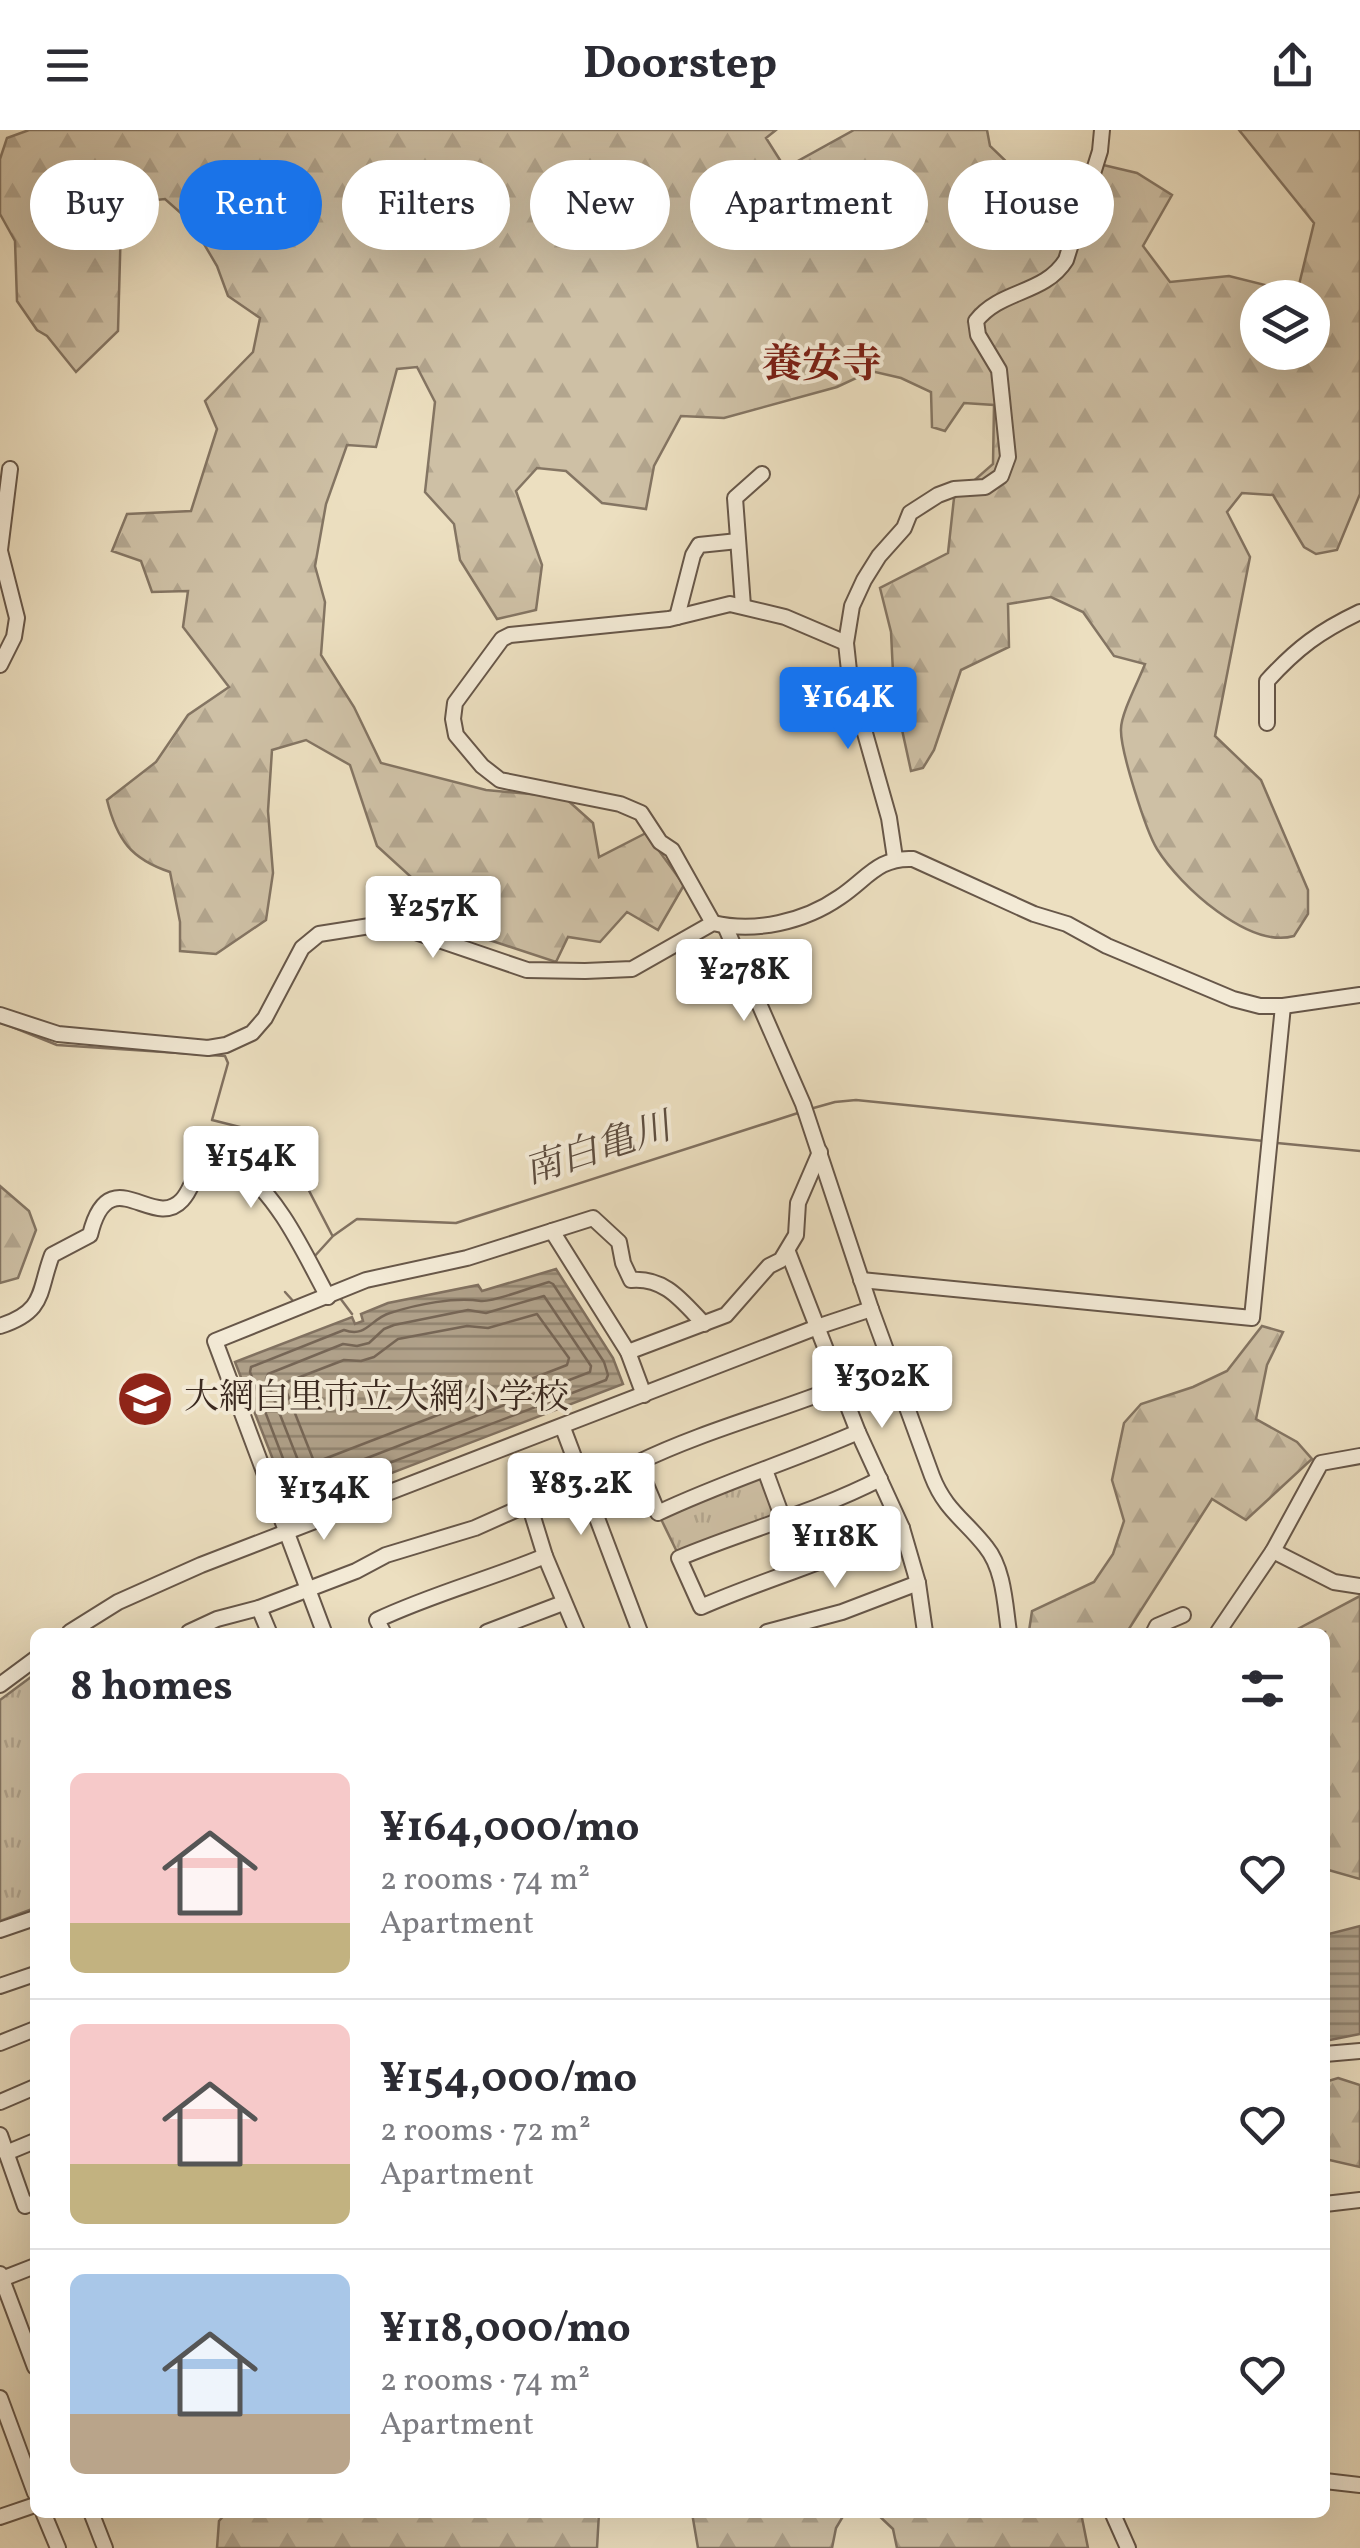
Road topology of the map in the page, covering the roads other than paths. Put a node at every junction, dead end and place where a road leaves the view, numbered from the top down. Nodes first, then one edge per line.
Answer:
1 (1102, 130) edge
2 (10, 469) dead end
3 (762, 474) dead end
4 (738, 541) junction
5 (0, 550) edge
6 (743, 606) junction
7 (1360, 612) edge
8 (678, 617) junction
9 (846, 643) junction
10 (0, 665) edge
11 (1267, 723) dead end
12 (895, 858) junction
13 (719, 924) junction
14 (1360, 995) edge
15 (1284, 1006) junction
16 (0, 1015) edge
17 (820, 1152) junction
18 (552, 1232) junction
19 (788, 1252) junction
20 (862, 1280) junction
21 (328, 1297) junction
22 (871, 1309) junction
23 (704, 1324) junction
24 (0, 1326) edge
25 (820, 1326) junction
26 (628, 1352) junction
27 (841, 1386) junction
28 (644, 1394) junction
29 (563, 1428) junction
30 (858, 1432) junction
31 (1360, 1456) edge
32 (765, 1470) junction
33 (880, 1479) junction
34 (783, 1519) junction
35 (902, 1528) junction
36 (289, 1533) junction
37 (1273, 1551) junction
38 (545, 1556) junction
39 (918, 1583) junction
40 (1360, 1586) edge
41 (307, 1590) junction
42 (563, 1603) junction
43 (260, 1608) junction
44 (1184, 1615) dead end
45 (76, 1628) edge
46 (198, 1628) edge
47 (268, 1628) edge
48 (322, 1628) edge
49 (381, 1628) edge
50 (497, 1628) edge
51 (575, 1628) edge
52 (638, 1628) edge
53 (783, 1628) edge
54 (924, 1628) edge
55 (1008, 1628) edge
56 (1157, 1628) edge
57 (1221, 1628) edge
58 (30, 1663) edge
59 (0, 1685) edge
60 (30, 1920) edge
61 (0, 1930) edge
62 (30, 1976) edge
63 (0, 1986) edge
64 (30, 2031) edge
65 (0, 2043) edge
66 (1360, 2051) edge
67 (1330, 2054) edge
68 (30, 2088) edge
69 (0, 2102) edge
70 (0, 2136) edge
71 (30, 2143) edge
72 (6, 2153) junction
73 (1360, 2200) edge
74 (1330, 2203) edge
75 (30, 2204) edge
76 (30, 2268) edge
77 (1, 2277) edge
78 (30, 2354) edge
79 (0, 2398) edge
80 (30, 2479) edge
81 (1330, 2481) edge
82 (1360, 2485) edge
83 (30, 2507) edge
84 (0, 2517) edge
85 (46, 2518) edge
86 (93, 2518) edge
87 (1115, 2518) edge
88 (58, 2548) edge
89 (105, 2548) edge
90 (1128, 2548) edge

1 - 9 street
2 - 5 street
3 - 4 street
4 - 6 street
4 - 8 street
5 - 10 street
6 - 8 street
6 - 9 street
7 - 11 street
8 - 13 street
9 - 12 street
12 - 13 street
12 - 15 street
13 - 16 street
13 - 17 street
14 - 15 street
15 - 20 street
17 - 19 street
17 - 20 street
18 - 21 street
18 - 23 street
18 - 26 street
19 - 23 street
19 - 25 street
20 - 22 street
21 - 24 street
21 - 36 street
22 - 25 street
22 - 55 street
23 - 26 street
25 - 27 street
25 - 28 street
26 - 28 street
27 - 30 street
27 - 32 street
28 - 29 street
29 - 36 street
29 - 52 street
30 - 32 street
30 - 33 street
31 - 37 street
32 - 34 street
33 - 34 street
33 - 35 street
34 - 35 street
35 - 39 street
36 - 41 street
36 - 45 street
37 - 40 street
37 - 57 street
38 - 41 street
38 - 42 street
38 - 49 street
39 - 53 street
39 - 54 street
41 - 43 street
41 - 48 street
42 - 50 street
42 - 51 street
43 - 46 street
43 - 47 street
44 - 56 street
58 - 59 street
60 - 61 street
62 - 63 street
64 - 65 street
66 - 67 street
68 - 69 street
70 - 72 street
71 - 72 street
72 - 75 street
73 - 74 street
76 - 77 street
77 - 78 street
79 - 80 street
81 - 82 street
83 - 84 street
85 - 88 street
86 - 89 street
87 - 90 street

